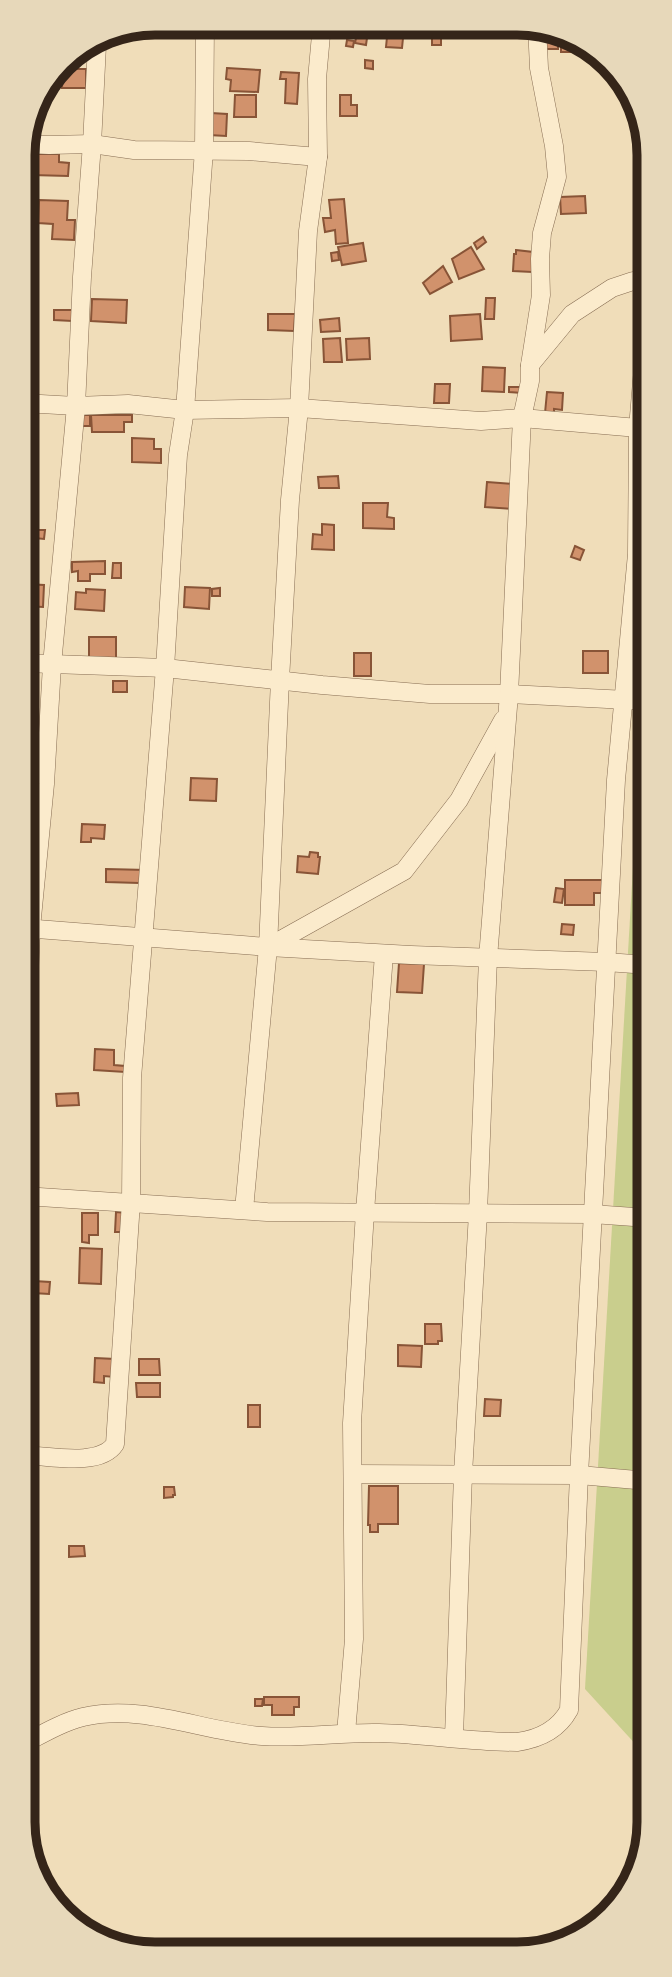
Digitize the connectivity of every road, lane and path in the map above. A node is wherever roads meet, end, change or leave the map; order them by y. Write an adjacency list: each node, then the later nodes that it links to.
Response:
1 (205, 35): 7 (street)
2 (321, 35): 8 (street)
3 (538, 37): 10 (street)
4 (97, 50): 6 (street)
5 (36, 144): 6 (street)
6 (92, 144): 7 (street); 12 (street)
7 (204, 150): 8 (street); 14 (street)
8 (318, 157): 13 (street)
9 (637, 282): 10 (street)
10 (530, 365): 15 (street)
11 (35, 404): 12 (street)
12 (76, 406): 14 (street); 19 (street)
13 (299, 408): 14 (street); 15 (street); 21 (street)
14 (185, 410): 20 (street)
15 (522, 418): 16 (street); 24 (street)
16 (637, 428)
17 (637, 554): 22 (street)
18 (35, 664): 19 (street)
19 (52, 665): 20 (street); 25 (street)
20 (165, 668): 21 (street); 27 (street)
21 (280, 680): 24 (street); 28 (street)
22 (624, 699): 23 (street); 24 (street); 31 (street)
23 (637, 700)
24 (508, 703): 28 (street); 30 (street)
25 (35, 869)
26 (35, 929): 27 (street)
27 (143, 937): 28 (street); 34 (street)
28 (268, 947): 29 (street); 35 (street)
29 (384, 954): 30 (street); 36 (street)
30 (488, 958): 31 (street); 37 (street)
31 (606, 962): 32 (street); 38 (street)
32 (637, 964)
33 (35, 1197): 34 (street)
34 (131, 1202): 35 (street); 40 (street)
35 (244, 1210): 36 (street)
36 (365, 1212): 37 (street); 41 (street)
37 (478, 1213): 38 (street); 42 (street)
38 (592, 1214): 39 (street); 43 (street)
39 (637, 1217)
40 (35, 1455)
41 (353, 1474): 42 (street); 45 (street)
42 (463, 1474): 43 (street); 46 (street)
43 (579, 1475): 44 (street); 46 (street)
44 (637, 1480)
45 (346, 1732): 46 (street); 47 (street)
46 (454, 1737)
47 (35, 1738)

